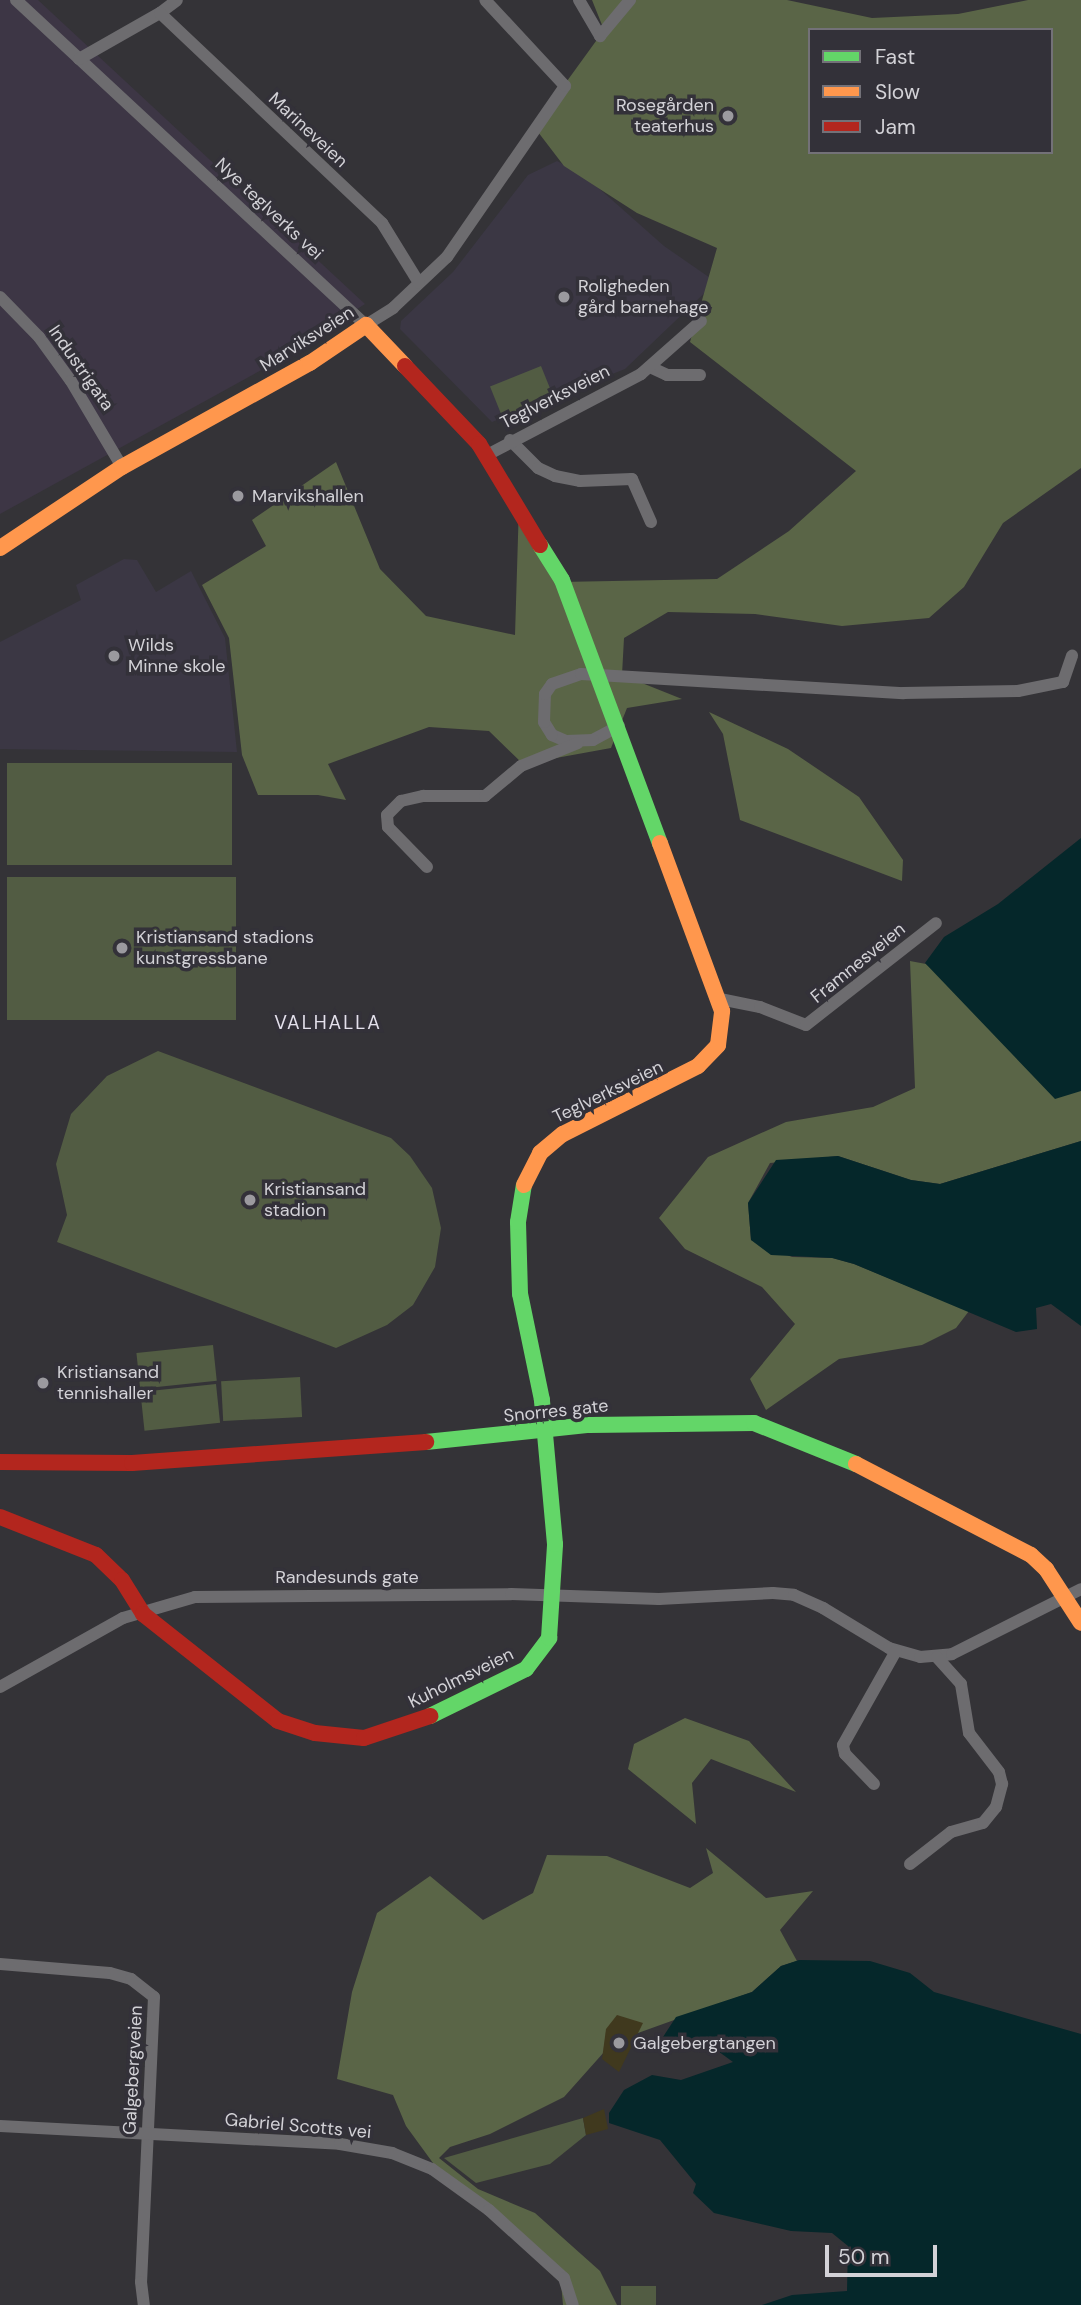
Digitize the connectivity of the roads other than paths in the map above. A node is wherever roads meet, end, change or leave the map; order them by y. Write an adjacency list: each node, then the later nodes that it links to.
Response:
1 (16, 0): 7 (street, Nye teglverks vei)
2 (177, 0): 6 (street)
3 (485, 0): 8 (street, Marviksveien)
4 (579, 0): 5 (street)
5 (630, 0)
6 (160, 13): 7 (street); 8 (street, Marineveien)
7 (79, 59): 11 (street, Nye teglverks vei)
8 (419, 283): 11 (street, Marviksveien)
9 (0, 297): 16 (street, Industrigata)
10 (701, 321): 12 (street, Teglverksveien)
11 (366, 325): 15 (street, Nye teglverks vei); 16 (street, Marviksveien)
12 (650, 367): 13 (street); 14 (street, Teglverksveien)
13 (700, 375)
14 (510, 440): 15 (street, Teglverksveien); 17 (street)
15 (487, 455): 20 (street, Teglverksveien)
16 (122, 467): 18 (street, Marviksveien)
17 (651, 522)
18 (0, 548)
19 (1072, 656): 21 (street)
20 (619, 726): 21 (street); 24 (street, Teglverksveien)
21 (578, 743): 22 (street)
22 (428, 867)
23 (936, 923): 24 (street, Framnesveien)
24 (720, 999): 25 (street, Teglverksveien)
25 (546, 1431): 26 (street, Snorres gate); 29 (street, Teglverksveien); 30 (street, Snorres gate)
26 (0, 1462)
27 (0, 1517): 31 (street, Kuholmsveien)
28 (1081, 1589): 30 (street)
29 (553, 1598): 31 (street, Randesunds gate); 31 (street, Kuholmsveien); 33 (street)
30 (1066, 1599): 32 (street); 34 (street)
31 (143, 1614): 35 (street)
32 (1081, 1623)
33 (896, 1651): 34 (street); 36 (street)
34 (937, 1657): 37 (street)
35 (0, 1687)
36 (874, 1784)
37 (910, 1864)
38 (0, 1964): 40 (street, Galgebergveien)
39 (0, 2126): 40 (street, Gabriel Scotts vei)
40 (147, 2136): 41 (street, Galgebergveien); 42 (street, Gabriel Scotts vei)
41 (144, 2305)
42 (573, 2305)

